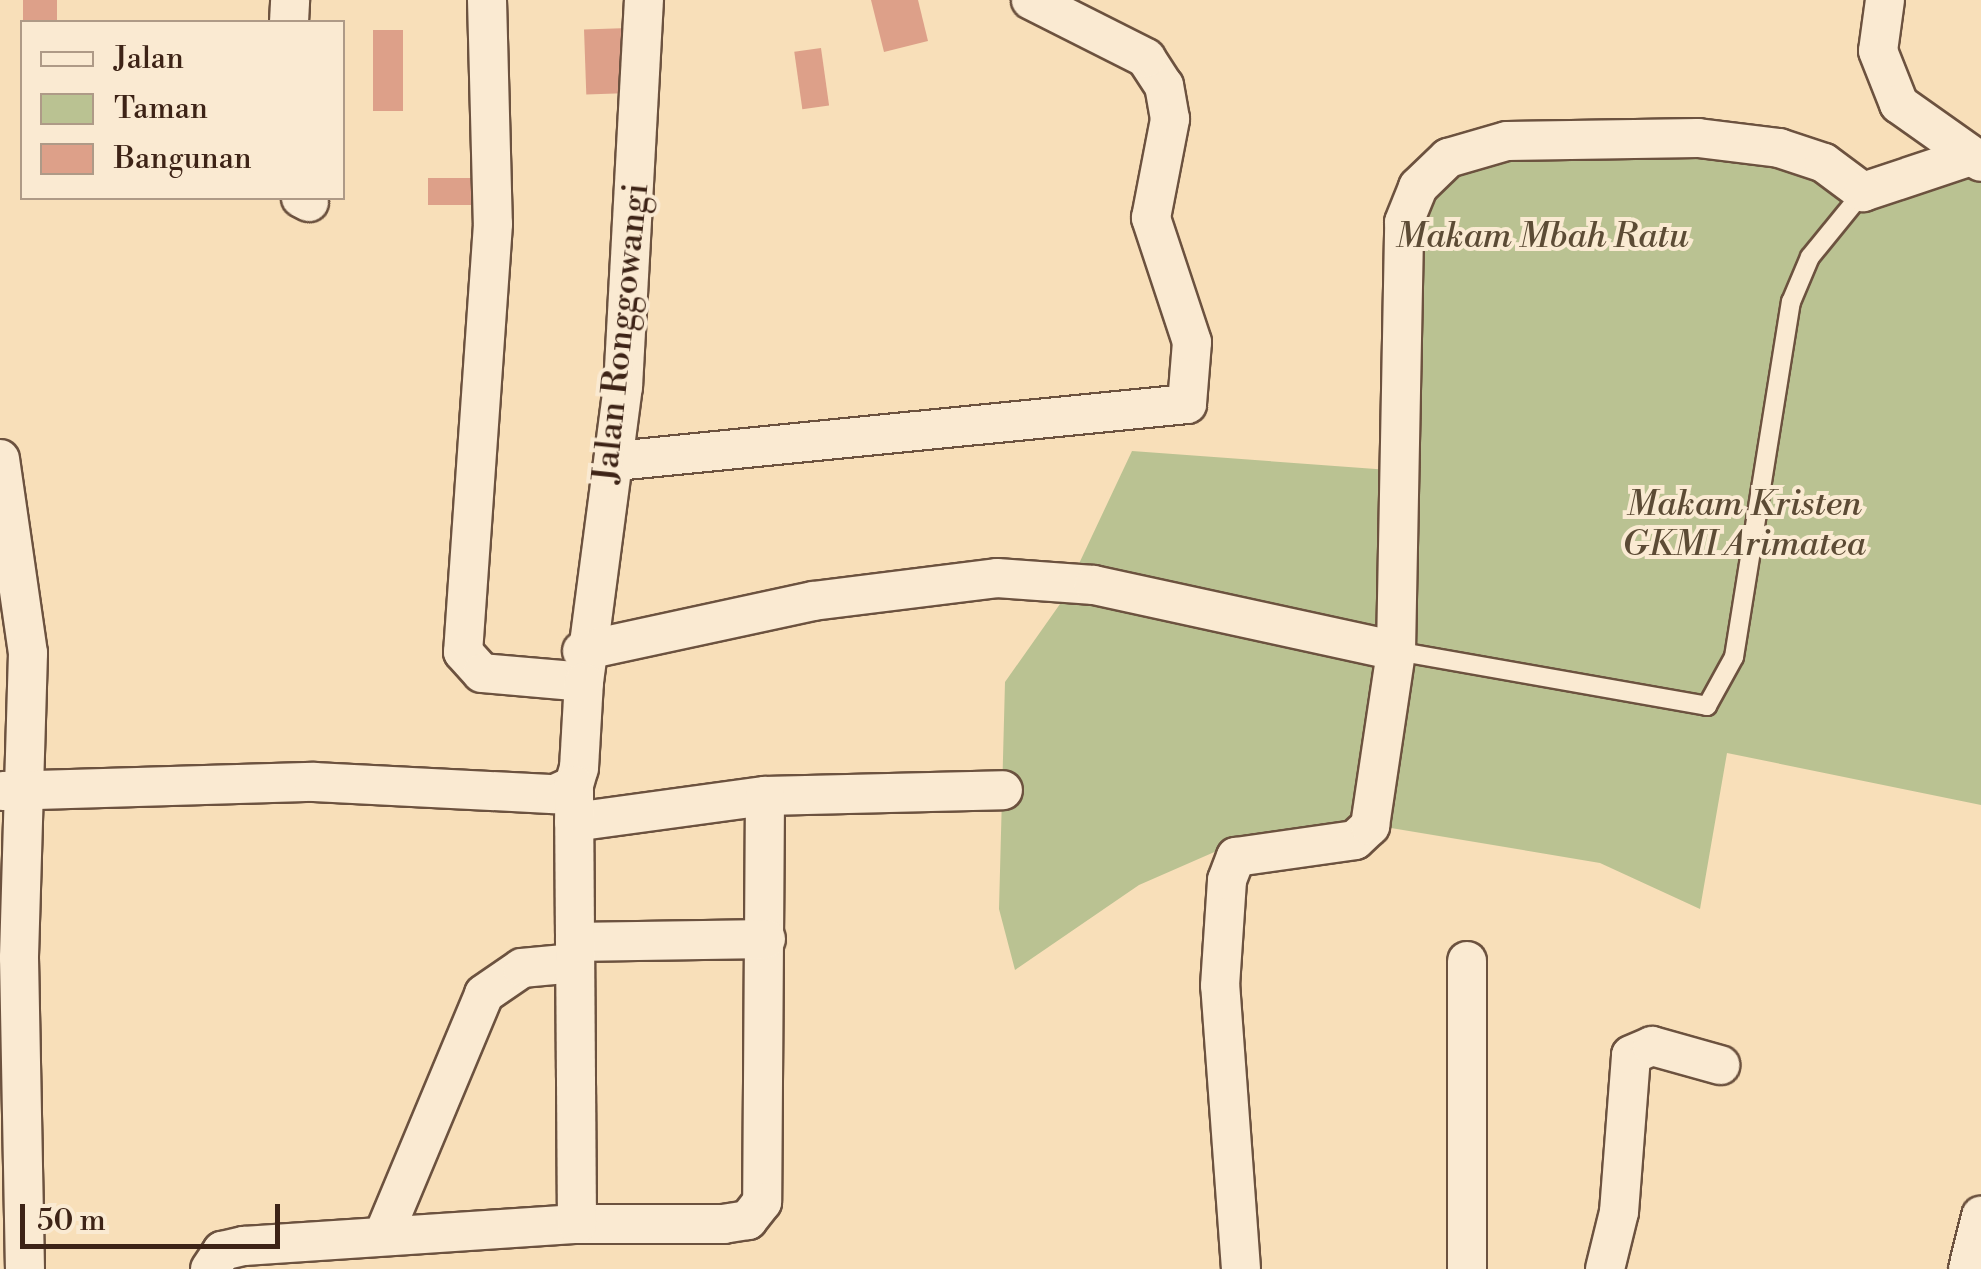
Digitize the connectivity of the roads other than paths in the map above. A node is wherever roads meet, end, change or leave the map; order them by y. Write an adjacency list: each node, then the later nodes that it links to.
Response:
1 (487, 0): 11 (street)
2 (644, 0): 8 (street, Jalan Ronggowangi)
3 (1031, 0): 8 (street)
4 (1885, 0): 5 (street)
5 (1976, 159): 6 (street)
6 (1864, 192): 9 (lane); 9 (street)
7 (0, 459): 10 (street)
8 (616, 461): 11 (street, Jalan Ronggowangi)
9 (1396, 651): 11 (street); 26 (street)
10 (14, 654): 13 (street)
11 (583, 666): 12 (street, Jalan Ronggowangi)
12 (574, 784): 13 (street); 16 (street, Jalan Ronggowangi)
13 (13, 790): 24 (street)
14 (1003, 790): 15 (street)
15 (765, 796): 16 (street); 17 (street)
16 (574, 822): 18 (street, Jalan Ronggowangi)
17 (766, 939): 18 (street); 22 (street)
18 (575, 952): 22 (street, Jalan Ronggowangi); 23 (street)
19 (1467, 961): 27 (street)
20 (1720, 1065): 28 (street)
21 (1981, 1216): 29 (street)
22 (577, 1224): 23 (street)
23 (383, 1236): 25 (street)
24 (24, 1269)
25 (210, 1269)
26 (1240, 1269)
27 (1467, 1269)
28 (1605, 1269)
29 (1968, 1269)

